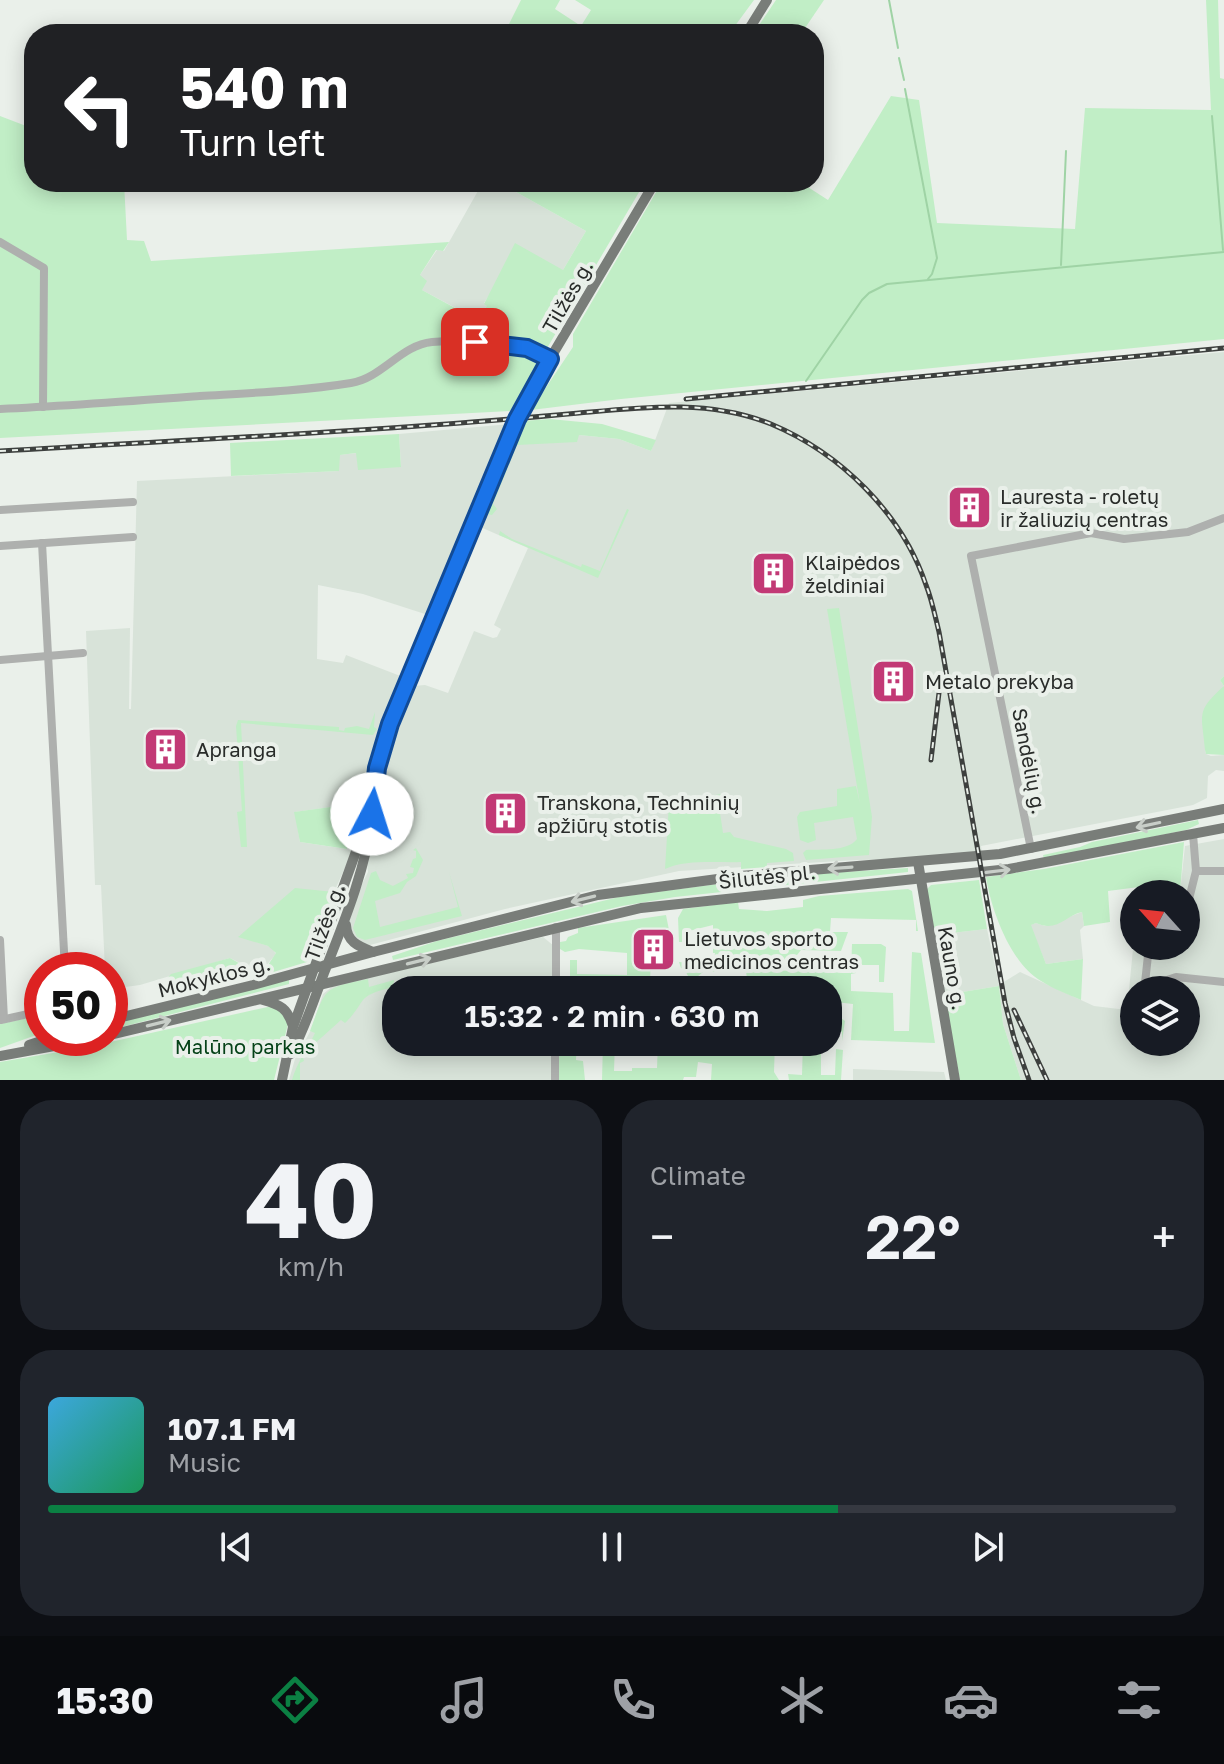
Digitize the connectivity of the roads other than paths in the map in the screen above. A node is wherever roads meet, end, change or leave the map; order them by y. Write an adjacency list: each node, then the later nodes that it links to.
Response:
1 (767, 0): 2 (main road)
2 (752, 24)
3 (649, 192): 5 (main road, Tilžės g.)
4 (0, 242): 6 (street)
5 (550, 359): 6 (street); 17 (main road, Tilžės g.)
6 (43, 407): 7 (street)
7 (0, 409)
8 (133, 502): 9 (street)
9 (0, 510)
10 (1224, 518): 21 (street, Sandėlių g.)
11 (133, 537): 12 (street)
12 (42, 543): 13 (street); 15 (street)
13 (0, 546)
14 (83, 653): 15 (street)
15 (48, 655): 16 (street); 31 (street)
16 (0, 660)
17 (373, 786): 28 (main road, Tilžės g.); 35 (main road, Tilžės g.)
18 (1224, 809): 21 (main road, Šilutės pl., one-way to 21)
19 (1224, 828): 20 (main road, Šilutės pl.)
20 (1193, 834): 23 (main road, Šilutės pl.); 24 (street)
21 (1031, 849): 22 (main road, Šilutės pl.); 23 (main road)
22 (918, 862): 26 (main road, Kauno g.); 32 (main road, Šilutės pl., one-way to 32)
23 (1034, 865): 26 (main road, Šilutės pl., one-way to 23)
24 (1196, 871): 25 (street); 27 (street)
25 (1224, 871)
26 (920, 879): 29 (main road, Šilutės pl.); 53 (main road, Kauno g.)
27 (1194, 880)
28 (346, 922): 32 (main road); 34 (main road, Tilžės g.)
29 (556, 927): 36 (street); 38 (main road, Šilutės pl., one-way to 29)
30 (0, 940): 43 (street)
31 (64, 952)
32 (373, 952): 34 (main road, Šilutės pl.)
33 (1147, 960): 37 (street)
34 (327, 966): 35 (main road, Mokyklos g.); 38 (main road, Tilžės g.)
35 (314, 969): 39 (main road, Tilžės g.); 42 (main road, Mokyklos g.)
36 (556, 976)
37 (1224, 982)
38 (319, 986): 39 (main road, Mokyklos g.); 50 (main road, Tilžės g.)
39 (306, 989): 40 (main road, Mokyklos g.); 44 (main road, Tilžės g.)
40 (261, 999): 44 (main road); 45 (main road, Mokyklos g., one-way to 40)
41 (24, 1015): 43 (street)
42 (128, 1016)
43 (2, 1020)
44 (293, 1027): 50 (main road, Tilžės g.)
45 (128, 1031)
46 (24, 1047): 48 (main road)
47 (24, 1051): 48 (main road)
48 (0, 1055)
49 (555, 1056): 52 (street)
50 (286, 1063): 51 (main road, Tilžės g.)
51 (282, 1080)
52 (555, 1080)
53 (955, 1080)

